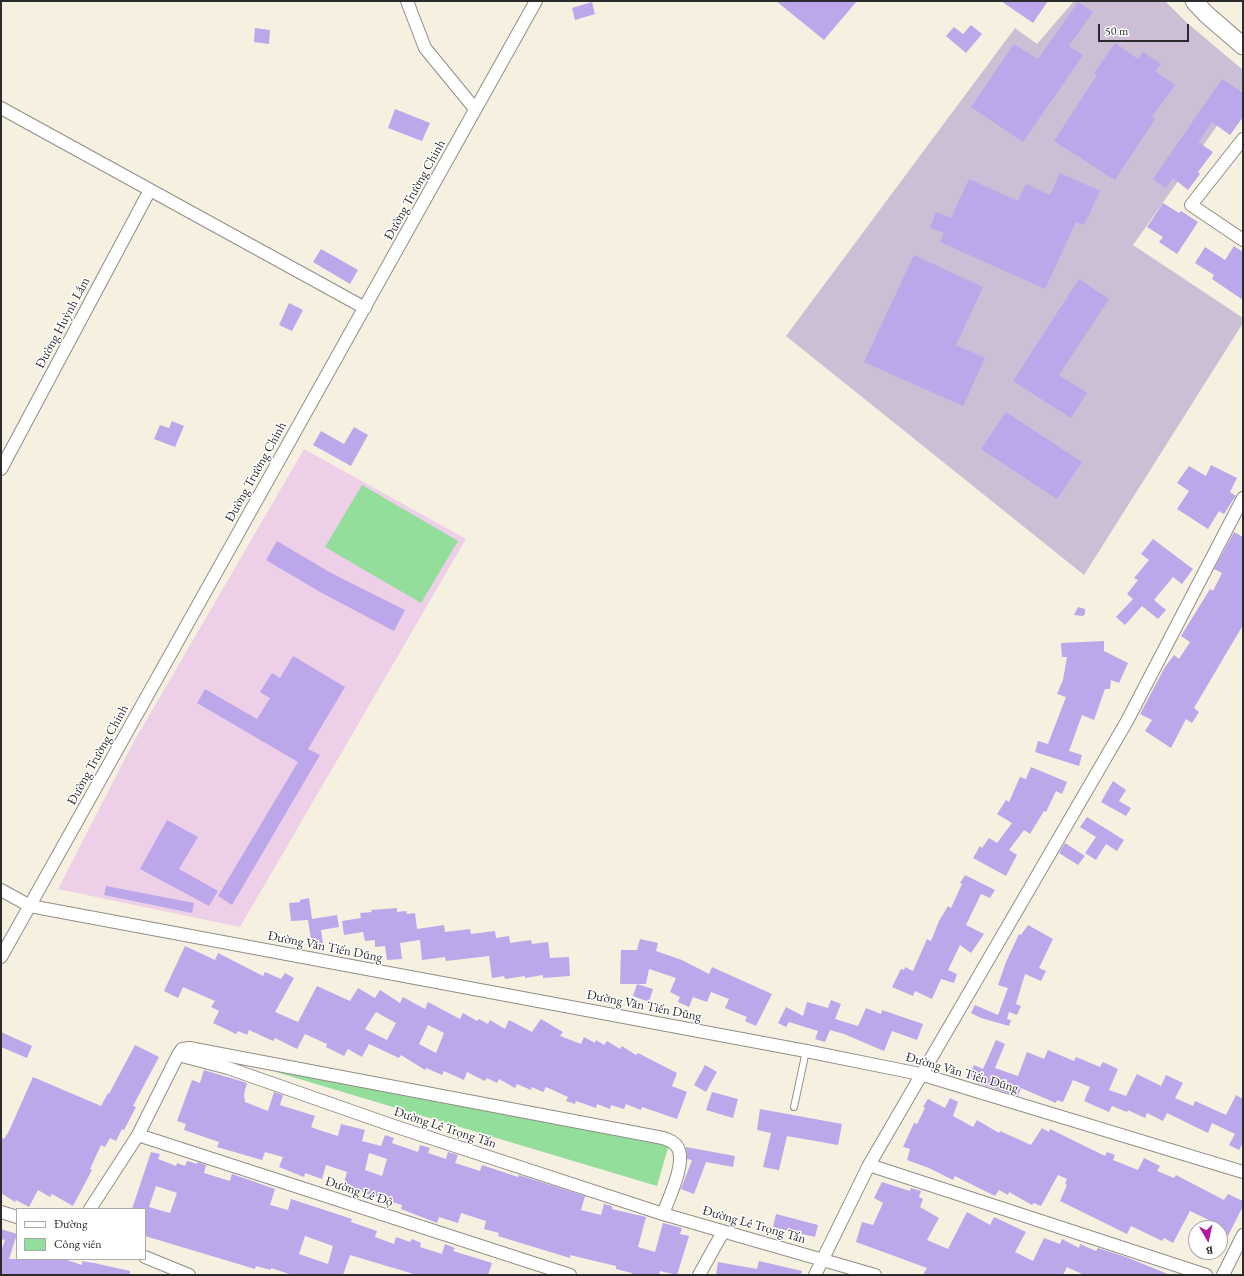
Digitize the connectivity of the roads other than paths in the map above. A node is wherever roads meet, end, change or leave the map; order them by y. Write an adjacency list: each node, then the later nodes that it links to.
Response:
1 (406, 1): 6 (street)
2 (536, 1): 6 (street, Đường Trường Chinh)
3 (1194, 1): 4 (main road)
4 (1243, 46)
5 (1, 108): 8 (street)
6 (476, 109): 10 (street, Đường Trường Chinh)
7 (1243, 139): 9 (street)
8 (150, 190): 10 (street); 11 (street, Đường Huỳnh Lắm)
9 (1243, 240)
10 (364, 308): 15 (street, Đường Trường Chinh)
11 (1, 468)
12 (1243, 498): 13 (street)
13 (1238, 520): 19 (street)
14 (1, 890): 15 (street, Đường Văn Tiến Dũng)
15 (30, 906): 16 (street, Đường Trường Chinh); 17 (street, Đường Văn Tiến Dũng)
16 (1, 958)
17 (806, 1051): 19 (street, Đường Văn Tiến Dũng); 20 (lane)
18 (178, 1055): 21 (street); 26 (street, Đường Lê Trọng Tấn); 26 (street)
19 (920, 1074): 22 (street); 23 (street, Đường Văn Tiến Dũng)
20 (794, 1107)
21 (138, 1135): 24 (street); 33 (street, Đường Lê Độ)
22 (869, 1165): 31 (street); 37 (street)
23 (1243, 1172)
24 (91, 1208)
25 (1, 1212): 27 (street)
26 (663, 1214): 28 (street, Đường Lê Trọng Tấn)
27 (16, 1217)
28 (723, 1232): 31 (street, Đường Lê Trọng Tấn); 34 (street)
29 (1243, 1235): 38 (street)
30 (146, 1257): 32 (street)
31 (823, 1260): 35 (street); 36 (street, Đường Lê Trọng Tấn)
32 (189, 1275)
33 (570, 1275)
34 (698, 1275)
35 (815, 1275)
36 (875, 1275)
37 (1206, 1275)
38 (1223, 1275)

